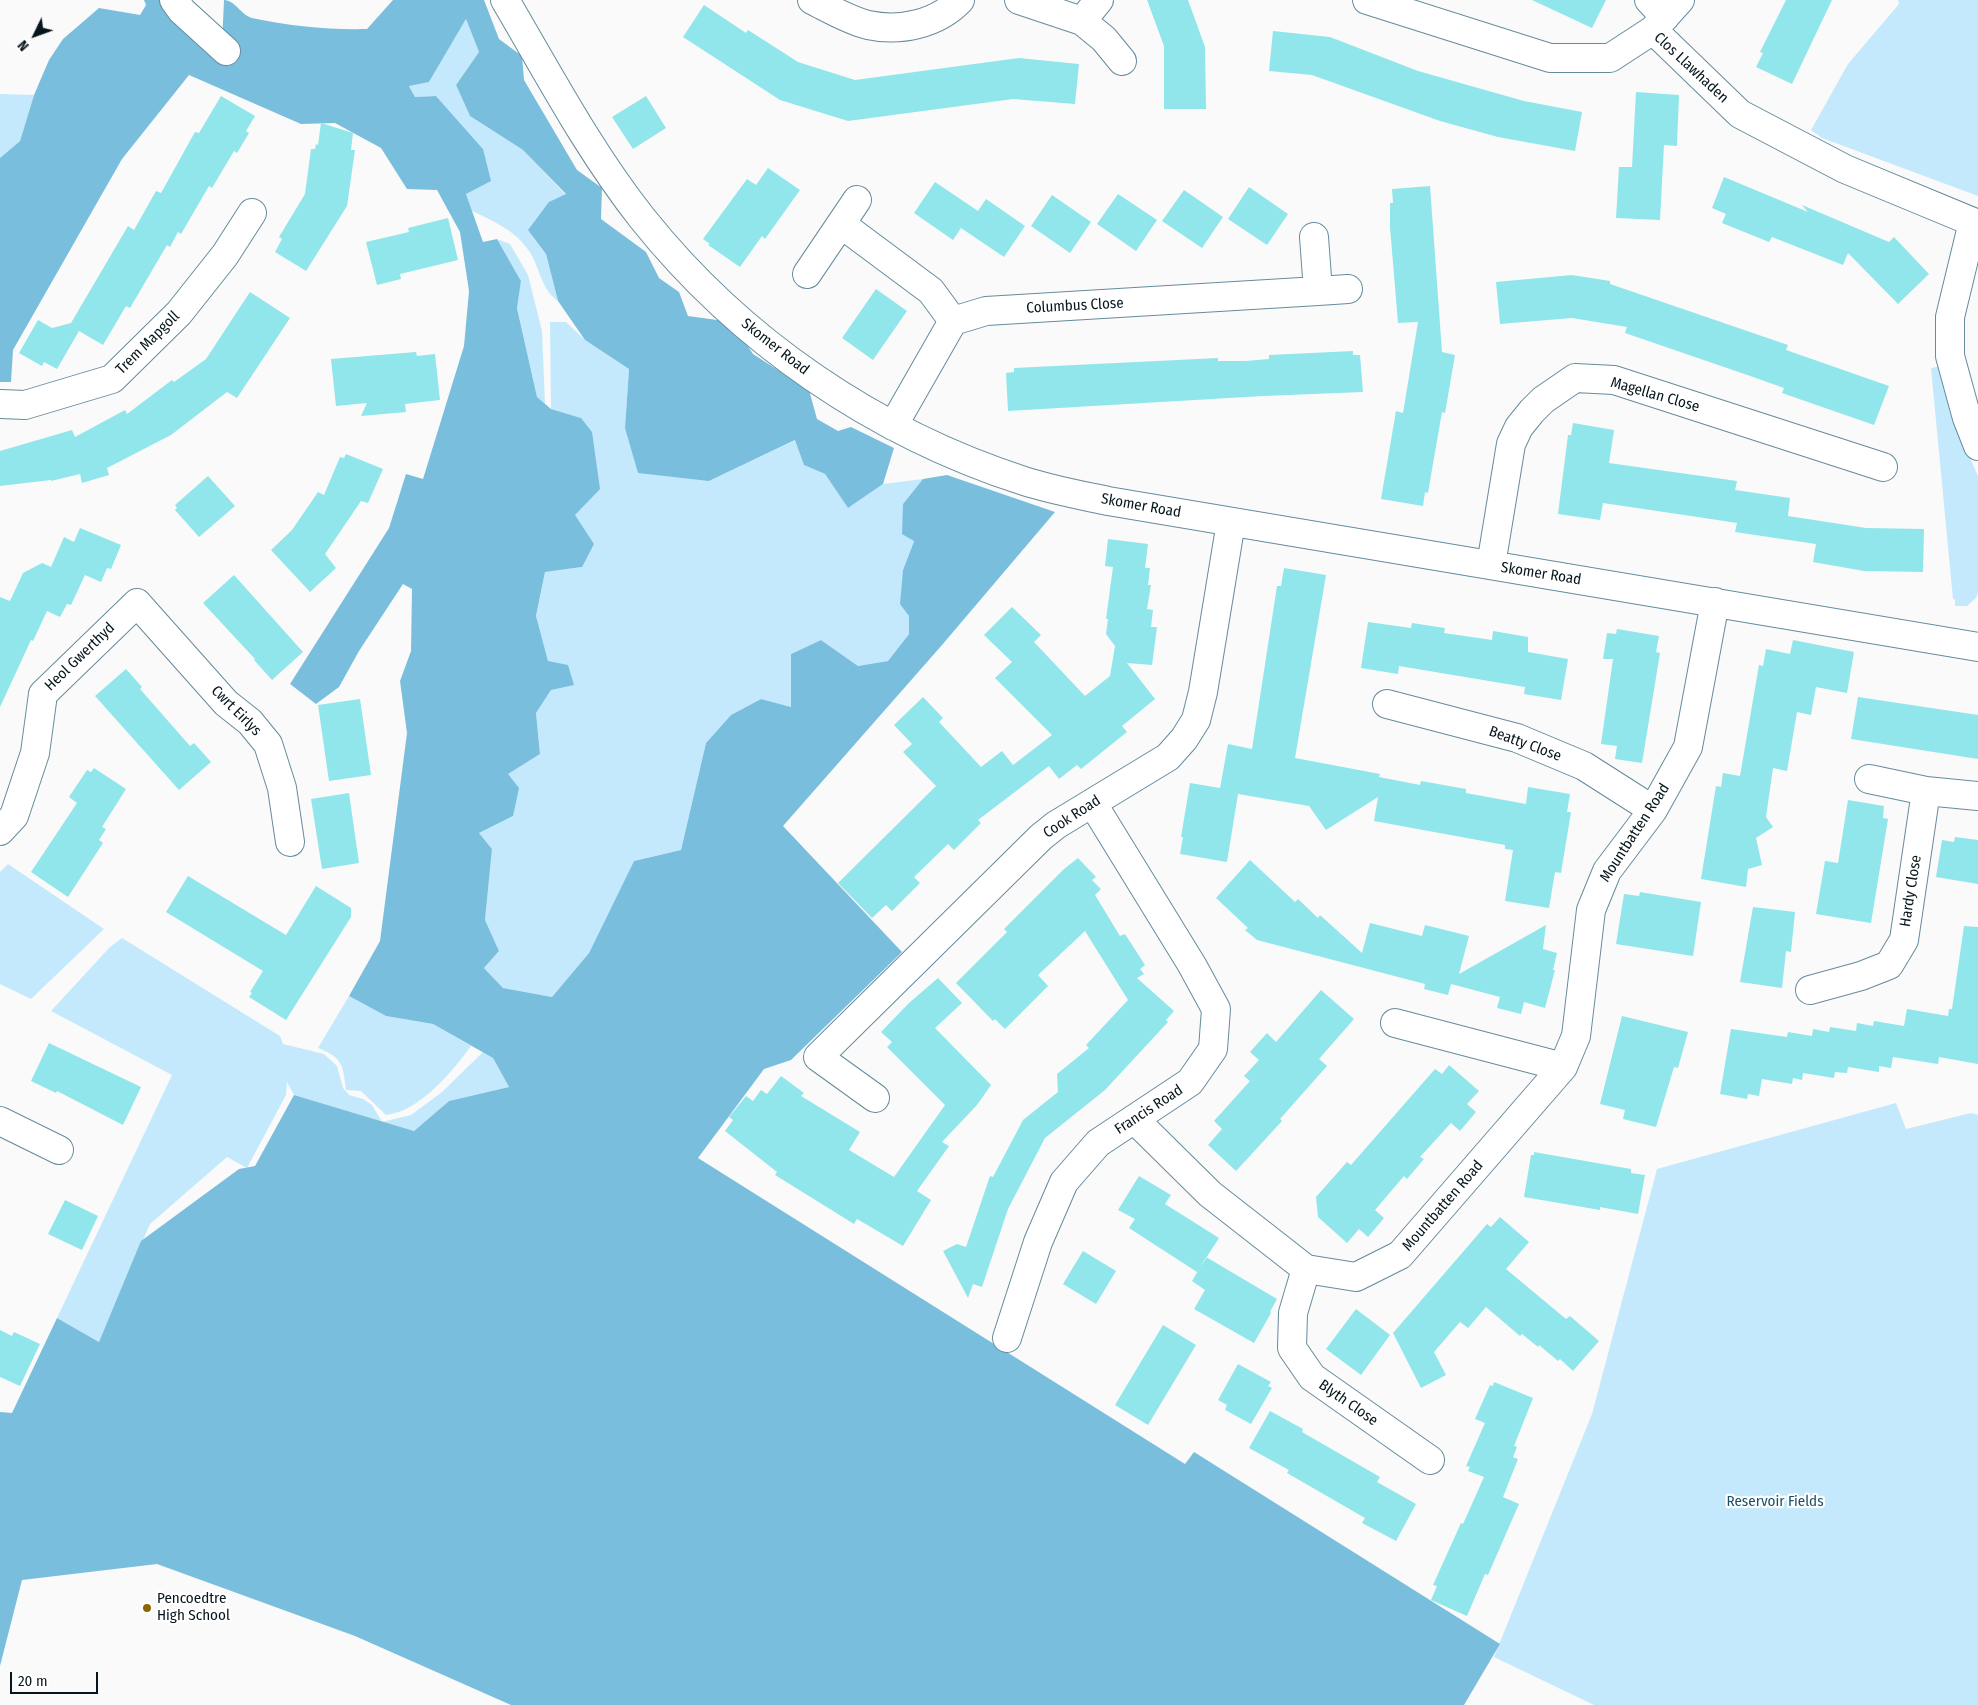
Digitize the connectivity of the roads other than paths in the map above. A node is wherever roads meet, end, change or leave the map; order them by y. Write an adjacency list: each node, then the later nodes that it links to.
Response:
1 (174, 0): 10 (street)
2 (504, 0): 21 (street, Skomer Road)
3 (812, 0): 4 (street)
4 (960, 0)
5 (1019, 0): 9 (street)
6 (1099, 0): 9 (street)
7 (1367, 0): 8 (street, Clos Llawhaden)
8 (1662, 12): 22 (street, Clos Llawhaden)
9 (1082, 21): 11 (street)
10 (226, 51)
11 (1122, 61)
12 (857, 200): 14 (street)
13 (252, 213): 20 (street, Trem Mapgoll)
14 (841, 224): 16 (street); 19 (street)
15 (1314, 237): 18 (street)
16 (807, 274)
17 (1348, 289): 18 (street, Columbus Close)
18 (1318, 291): 19 (street, Columbus Close)
19 (953, 321): 21 (street)
20 (0, 404)
21 (893, 426): 24 (street, Skomer Road)
22 (1978, 446)
23 (1884, 466): 25 (street, Magellan Close)
24 (1231, 522): 25 (street, Skomer Road); 33 (street, Cook Road)
25 (1491, 565): 26 (street, Skomer Road)
26 (1715, 602): 28 (street, Skomer Road); 34 (street, Mountbatten Road)
27 (137, 603): 35 (street, Heol Gwerthyd); 36 (street, Cwrt Eirlys)
28 (1978, 647)
29 (1388, 704): 34 (street, Beatty Close)
30 (1869, 779): 31 (street)
31 (1926, 791): 32 (street); 37 (street, Hardy Close)
32 (1978, 796)
33 (1093, 804): 40 (street, Cook Road); 41 (street, Francis Road)
34 (1653, 810): 39 (street, Mountbatten Road)
35 (0, 831)
36 (290, 842)
37 (1810, 990)
38 (1395, 1023): 39 (street)
39 (1563, 1067): 44 (street, Mountbatten Road)
40 (875, 1098)
41 (1134, 1119): 44 (street); 45 (street, Francis Road)
42 (0, 1122): 43 (street)
43 (58, 1150)
44 (1306, 1270): 46 (street, Blyth Close)
45 (1007, 1338)
46 (1430, 1460)

